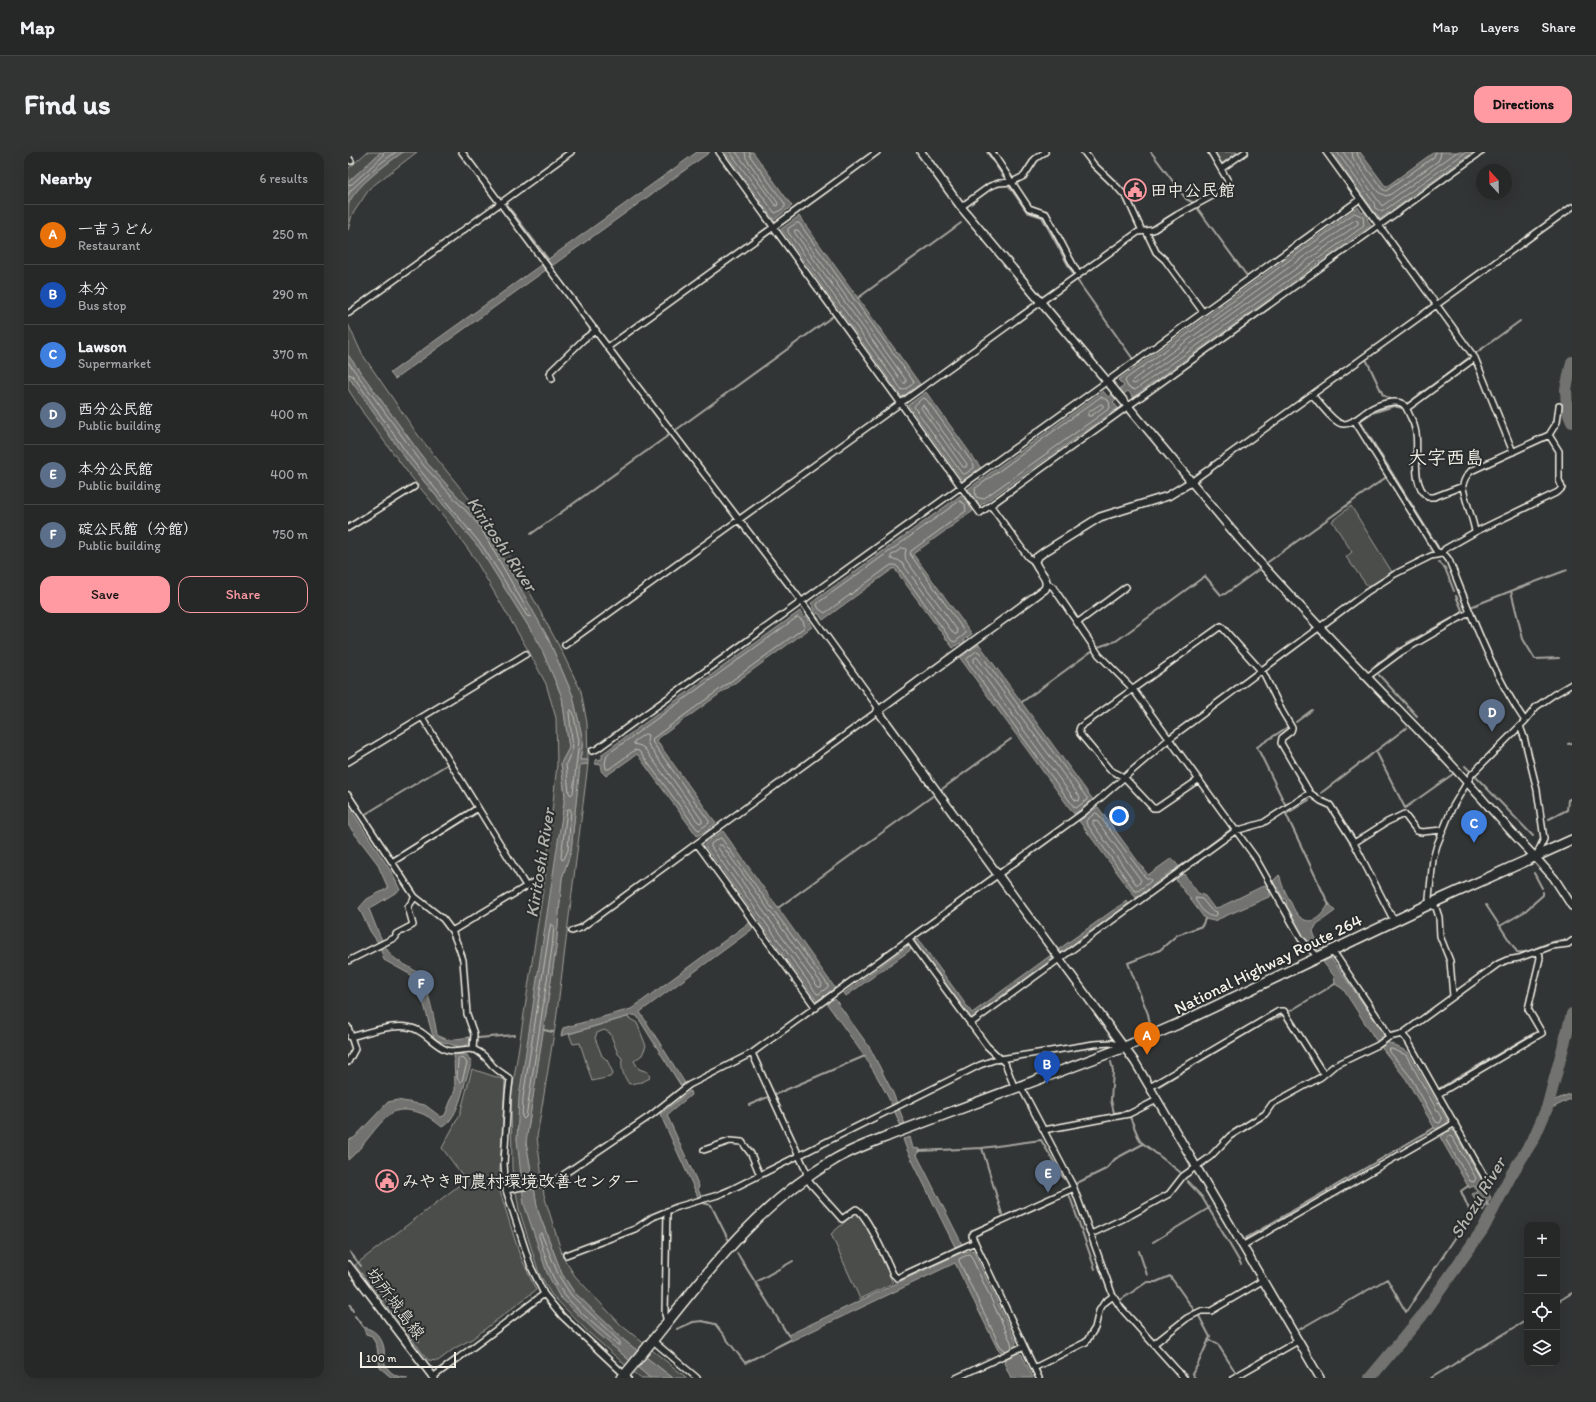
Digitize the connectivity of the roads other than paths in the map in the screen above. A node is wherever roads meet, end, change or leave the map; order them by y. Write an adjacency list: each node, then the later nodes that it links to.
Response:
1 (462, 152): 16 (street)
2 (571, 152): 16 (street)
3 (719, 152): 20 (street)
4 (877, 152): 20 (street)
5 (921, 152): 17 (street)
6 (992, 152): 14 (street)
7 (1045, 152): 14 (street)
8 (1084, 152): 21 (street)
9 (1211, 152): 13 (street)
10 (1245, 152): 13 (street)
11 (1326, 152): 15 (street)
12 (1481, 152): 19 (street)
13 (1221, 169): 21 (street)
14 (1012, 182): 17 (street); 22 (street)
15 (1360, 199): 19 (street); 25 (street)
16 (500, 204): 26 (street); 27 (street)
17 (961, 207): 23 (street)
18 (1572, 207): 24 (street)
19 (1380, 226): 24 (street); 35 (street)
20 (773, 228): 28 (street); 33 (street)
21 (1144, 231): 22 (street); 25 (street)
22 (1078, 274): 23 (street)
23 (1040, 302): 31 (street); 33 (street)
24 (1436, 305): 29 (street); 32 (street)
25 (1203, 312): 31 (street)
26 (349, 314)
27 (596, 330): 28 (street); 30 (street)
28 (608, 347): 45 (street)
29 (1475, 358): 36 (street); 39 (street)
30 (552, 379)
31 (1107, 382): 35 (street); 43 (street)
32 (1312, 395): 37 (street); 40 (street)
33 (900, 403): 43 (street); 45 (street)
34 (1559, 406): 38 (street)
35 (1128, 407): 40 (street); 44 (street)
36 (1407, 408): 37 (street); 41 (street)
37 (1354, 420): 48 (street)
38 (1549, 435): 39 (street); 47 (street)
39 (1513, 452): 41 (street)
40 (1191, 482): 49 (street); 55 (street)
41 (1463, 486): 47 (street)
42 (414, 487): 46 (street)
43 (961, 487): 44 (street); 52 (street)
44 (991, 506): 49 (street)
45 (739, 520): 52 (street); 56 (street)
46 (348, 528)
47 (1474, 532): 48 (street)
48 (1441, 554): 53 (street); 55 (street)
49 (1035, 562): 50 (street)
50 (1048, 584): 54 (street); 62 (street)
51 (1126, 587): 54 (street)
52 (802, 602): 62 (street); 67 (street)
53 (1470, 612): 59 (street); 64 (street)
54 (1077, 623): 61 (street)
55 (1319, 627): 58 (street); 59 (street)
56 (565, 645)
57 (526, 654): 63 (street)
58 (1261, 670): 61 (street); 66 (street); 72 (street)
59 (1367, 677): 71 (street)
60 (1572, 684): 64 (street)
61 (1132, 688): 66 (street); 69 (street)
62 (878, 711): 79 (street); 82 (street)
63 (422, 717): 68 (street); 74 (street)
64 (1525, 721): 65 (street)
65 (1520, 726): 71 (street); 80 (street)
66 (1169, 740): 69 (street); 70 (street)
67 (592, 750)
68 (348, 762)
69 (1124, 777): 70 (street); 82 (street)
70 (1198, 780): 76 (street)
71 (1468, 782): 75 (street); 80 (street)
72 (1310, 793): 76 (street); 78 (street)
73 (348, 795): 81 (street)
74 (478, 808): 81 (street); 84 (street)
75 (1442, 830): 78 (street); 86 (street)
76 (1235, 831): 95 (street); 96 (street)
77 (1572, 840): 80 (highway, National Highway Route 264)
78 (1354, 843): 88 (street)
79 (698, 844): 90 (street); 99 (street)
80 (1535, 857): 86 (highway, National Highway Route 264); 87 (street)
81 (392, 862): 85 (street)
82 (998, 875): 91 (street); 96 (street)
83 (540, 879): 84 (street)
84 (526, 886): 89 (street)
85 (415, 898): 89 (street); 97 (street)
86 (1430, 904): 88 (highway, National Highway Route 264); 98 (street)
87 (1572, 906)
88 (1394, 921): 94 (highway, National Highway Route 264)
89 (452, 931): 106 (street)
90 (572, 931)
91 (910, 940): 99 (street); 100 (street)
92 (1572, 941): 93 (street)
93 (1539, 951): 98 (street); 113 (street)
94 (1330, 952): 95 (highway, National Highway Route 264); 104 (street)
95 (1318, 957): 105 (highway, National Highway Route 264)
96 (1060, 959): 100 (street); 105 (street)
97 (348, 961)
98 (1452, 996): 102 (street)
99 (816, 1008): 107 (street)
100 (970, 1024): 108 (street)
101 (348, 1027): 103 (street)
102 (1402, 1034): 104 (street); 113 (street)
103 (350, 1037): 106 (street); 109 (street)
104 (1388, 1038): 110 (street)
105 (1125, 1047): 108 (street); 111 (street); 112 (highway, National Highway Route 264)
106 (474, 1050): 124 (street)
107 (752, 1053): 118 (street); 124 (street)
108 (1000, 1059): 112 (street); 118 (street)
109 (348, 1062)
110 (1324, 1073): 111 (street); 119 (street)
111 (1150, 1087): 114 (street)
112 (1018, 1088): 116 (street); 121 (highway, National Highway Route 264)
113 (1438, 1094): 115 (street)
114 (1157, 1100): 116 (street); 119 (street)
115 (1455, 1124): 122 (street); 128 (street)
116 (1044, 1130): 123 (street)
117 (704, 1150): 120 (street)
118 (799, 1156): 120 (street); 121 (street)
119 (1195, 1167): 126 (street); 128 (street)
120 (760, 1175): 125 (street)
121 (807, 1177): 127 (street); 134 (highway, National Highway Route 264)
122 (1487, 1181)
123 (1074, 1188): 126 (street); 127 (street)
124 (508, 1190): 132 (street)
125 (667, 1211): 129 (street); 134 (street)
126 (1091, 1234): 133 (street)
127 (975, 1242): 138 (street)
128 (1242, 1246): 131 (street)
129 (566, 1255)
130 (348, 1265): 141 (street, 坊所城島線)
131 (1262, 1281): 136 (street); 137 (street)
132 (544, 1294): 140 (street); 141 (street)
133 (1113, 1296): 137 (street); 139 (street)
134 (667, 1322): 135 (highway, National Highway Route 264)
135 (652, 1340): 140 (highway, National Highway Route 264); 142 (street)
136 (1298, 1341): 146 (street); 147 (street)
137 (1154, 1344): 145 (street)
138 (1021, 1347): 139 (street); 143 (street)
139 (1034, 1368): 144 (street)
140 (625, 1376)
141 (433, 1378)
142 (697, 1378)
143 (956, 1378)
144 (1039, 1378)
145 (1184, 1378)
146 (1233, 1378)
147 (1320, 1378)

